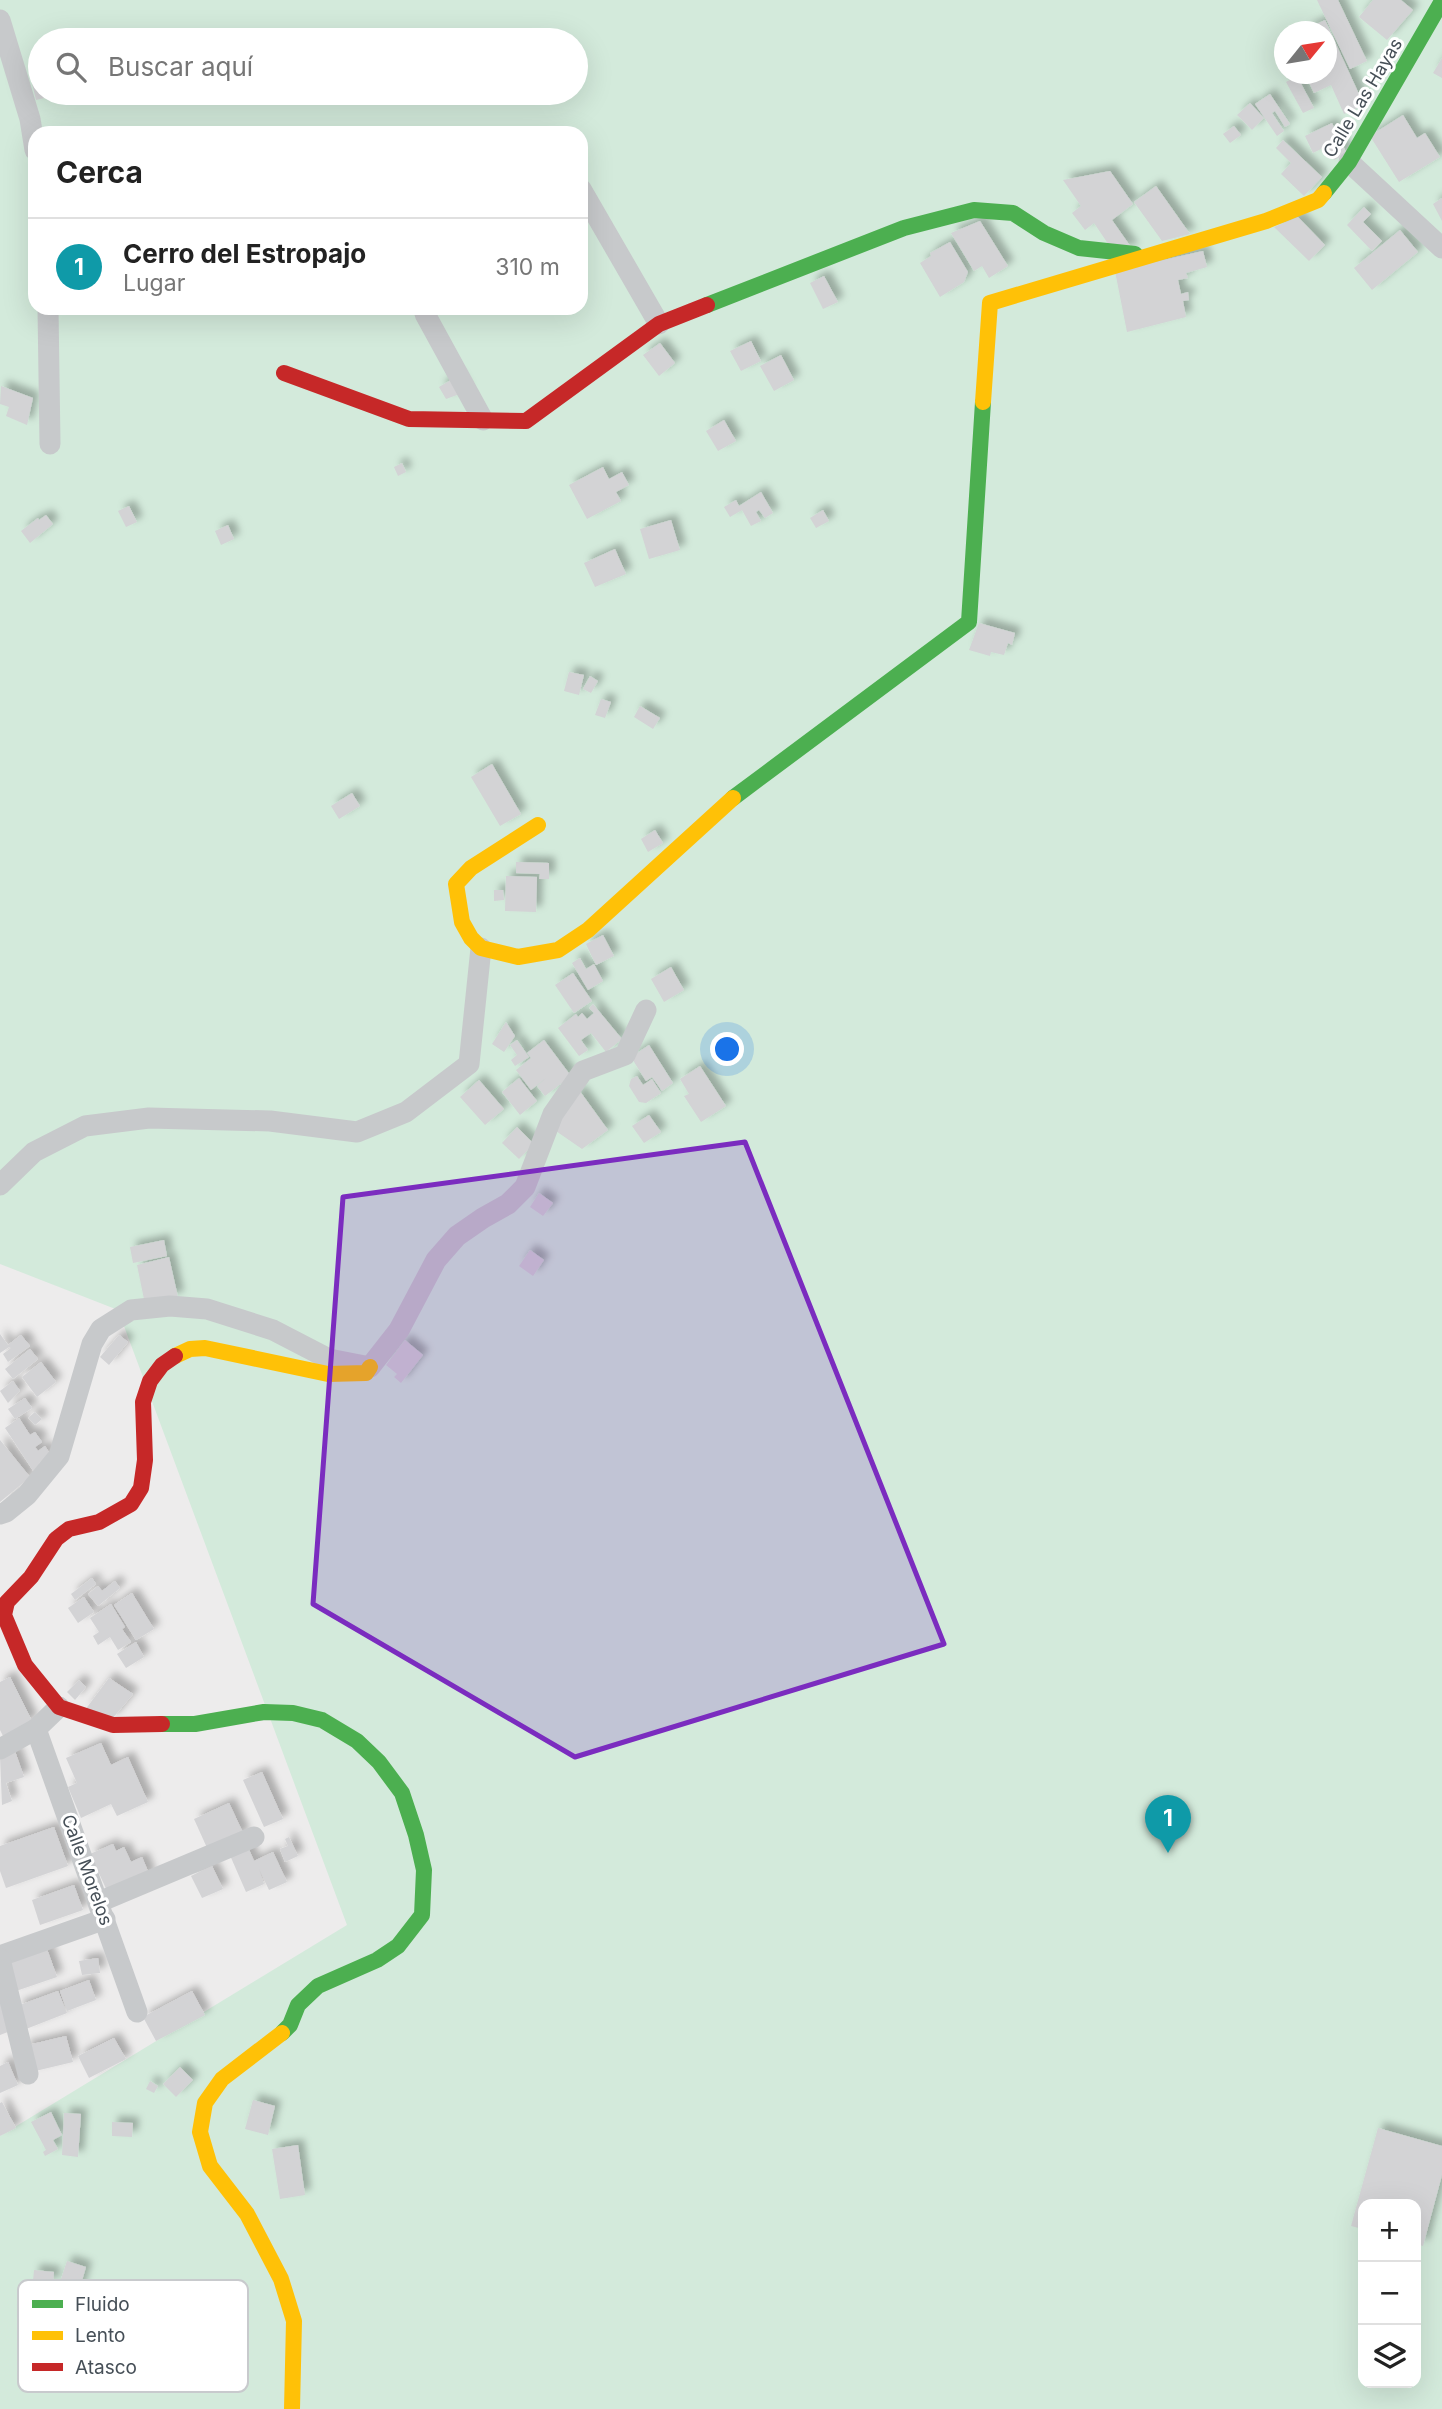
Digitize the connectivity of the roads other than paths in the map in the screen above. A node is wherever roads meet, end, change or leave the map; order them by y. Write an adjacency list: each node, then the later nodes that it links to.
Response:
1 (1442, 1): 4 (street, Calle Las Hayas)
2 (0, 20): 3 (street)
3 (31, 126)
4 (1349, 162): 6 (street); 7 (street, Calle Las Hayas)
5 (588, 201): 10 (street)
6 (1442, 247)
7 (1149, 256): 10 (street); 15 (street, Calle Las Hayas)
8 (48, 315): 13 (street)
9 (426, 315): 12 (street)
10 (659, 324): 12 (street)
11 (284, 373): 12 (street)
12 (483, 421)
13 (50, 444)
14 (538, 825): 15 (street)
15 (481, 948): 17 (street)
16 (646, 1010): 18 (street)
17 (0, 1185)
18 (370, 1367): 19 (street); 20 (street)
19 (0, 1514)
20 (59, 1707): 21 (street); 28 (street)
21 (36, 1729): 22 (street); 24 (street, Calle Morelos)
22 (0, 1749)
23 (254, 1837): 24 (street)
24 (102, 1910): 25 (street); 26 (street, Calle Morelos)
25 (0, 1957): 27 (street)
26 (137, 2012)
27 (28, 2074)
28 (292, 2409)

